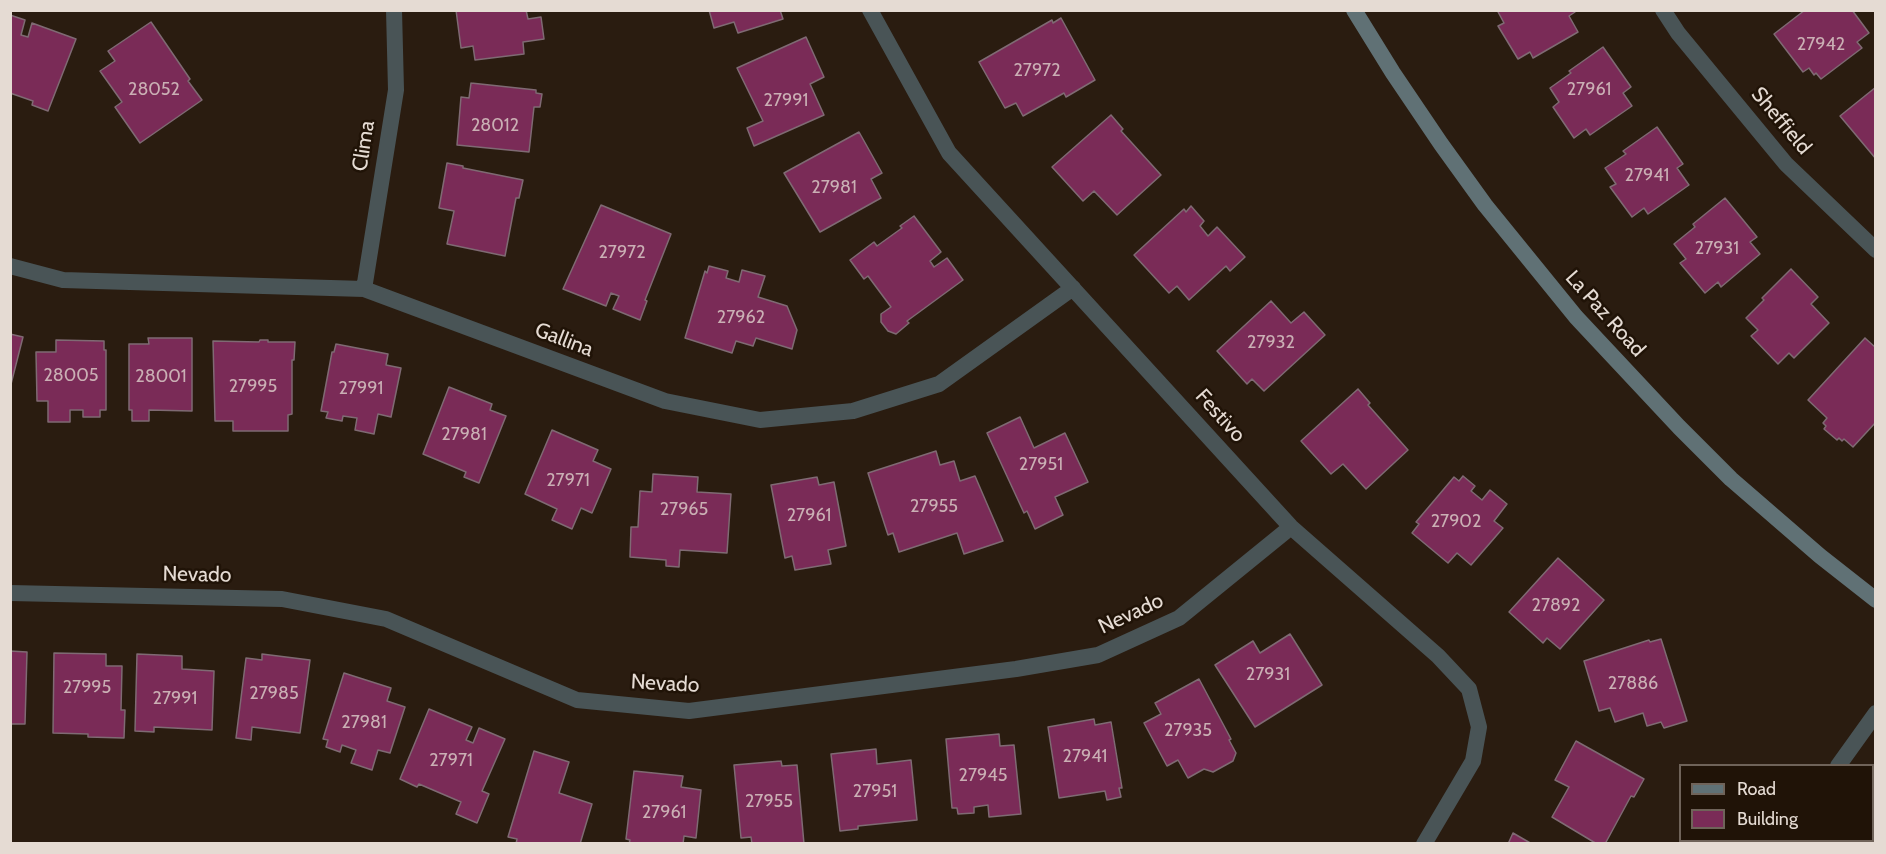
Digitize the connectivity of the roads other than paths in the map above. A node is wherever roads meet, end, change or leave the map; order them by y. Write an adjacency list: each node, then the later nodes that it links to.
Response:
1 (394, 10): 8 (street, Clima)
2 (870, 10): 7 (street, Festivo)
3 (1354, 10): 11 (main road, La Paz Road)
4 (1663, 10): 5 (street, Sheffield)
5 (1875, 250)
6 (10, 266): 8 (street, Gallina)
7 (1073, 288): 8 (street, Gallina); 9 (street, Festivo)
8 (364, 289)
9 (1291, 527): 10 (street, Nevado); 14 (street, Festivo)
10 (10, 593)
11 (1875, 600)
12 (1875, 713): 13 (street)
13 (1839, 764)
14 (1424, 843)

